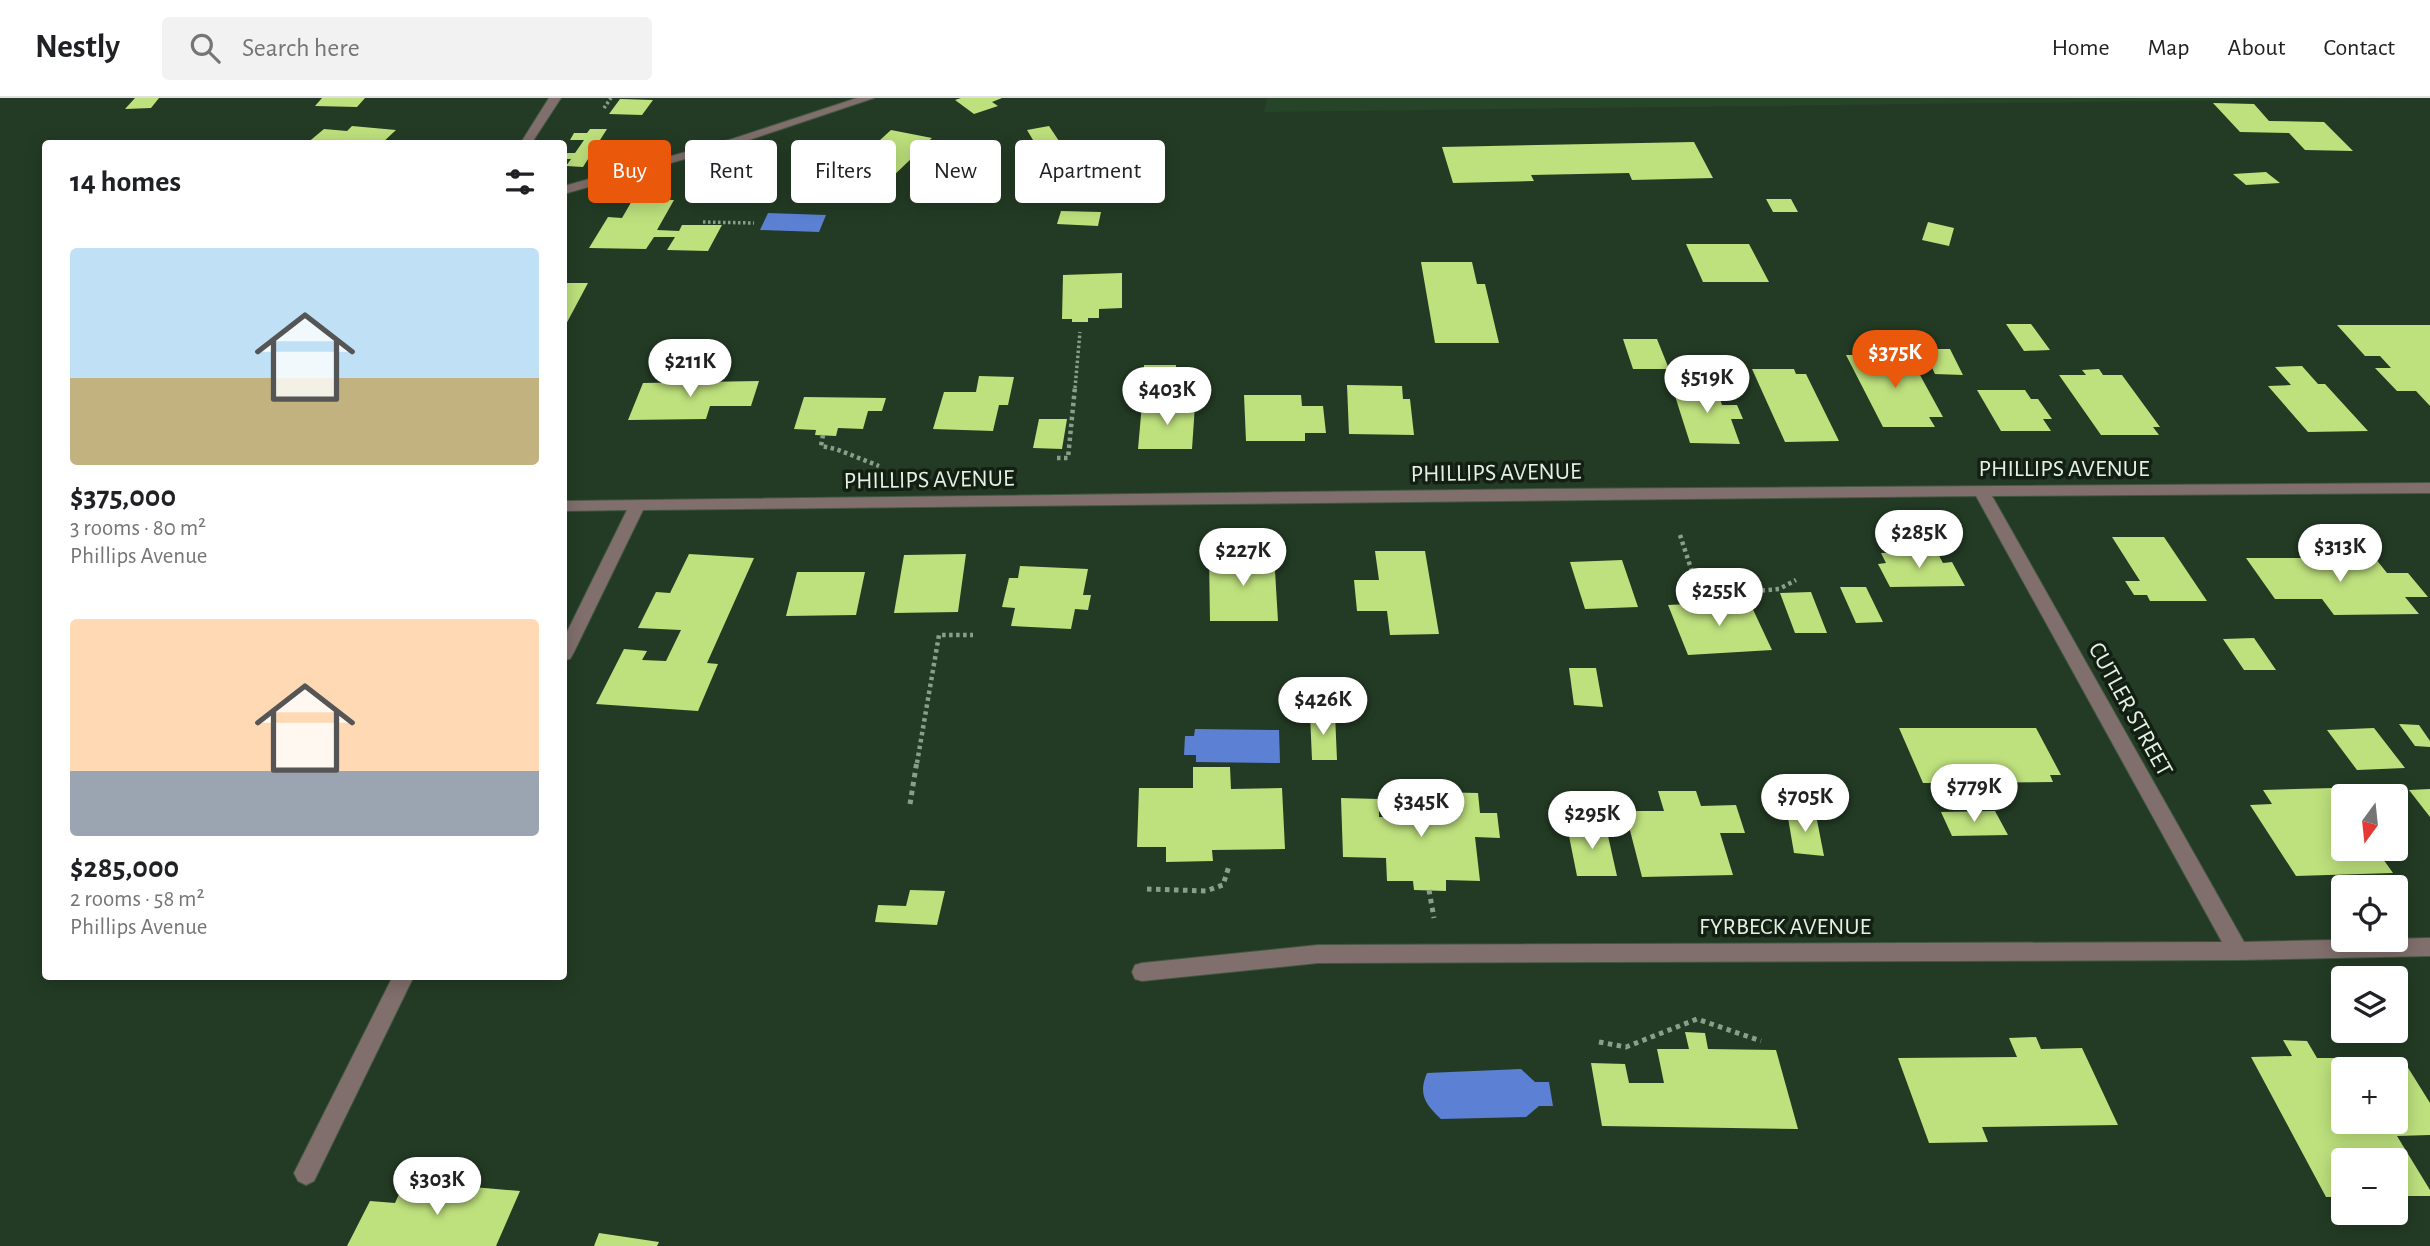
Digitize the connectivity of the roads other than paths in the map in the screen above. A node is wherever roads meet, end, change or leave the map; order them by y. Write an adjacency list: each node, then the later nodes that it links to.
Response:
1 (555, 98): 3 (street)
2 (868, 98): 4 (street)
3 (528, 140)
4 (567, 189)
5 (2430, 488): 6 (street, PHILLIPS AVENUE)
6 (1981, 491): 8 (street, PHILLIPS AVENUE); 11 (street, CUTLER STREET)
7 (567, 506): 8 (street, PHILLIPS AVENUE)
8 (637, 506): 9 (street)
9 (567, 648)
10 (2430, 947): 11 (street, FYRBECK AVENUE)
11 (2238, 951): 12 (street, FYRBECK AVENUE)
12 (1142, 972)
13 (402, 980): 14 (street)
14 (306, 1173)

